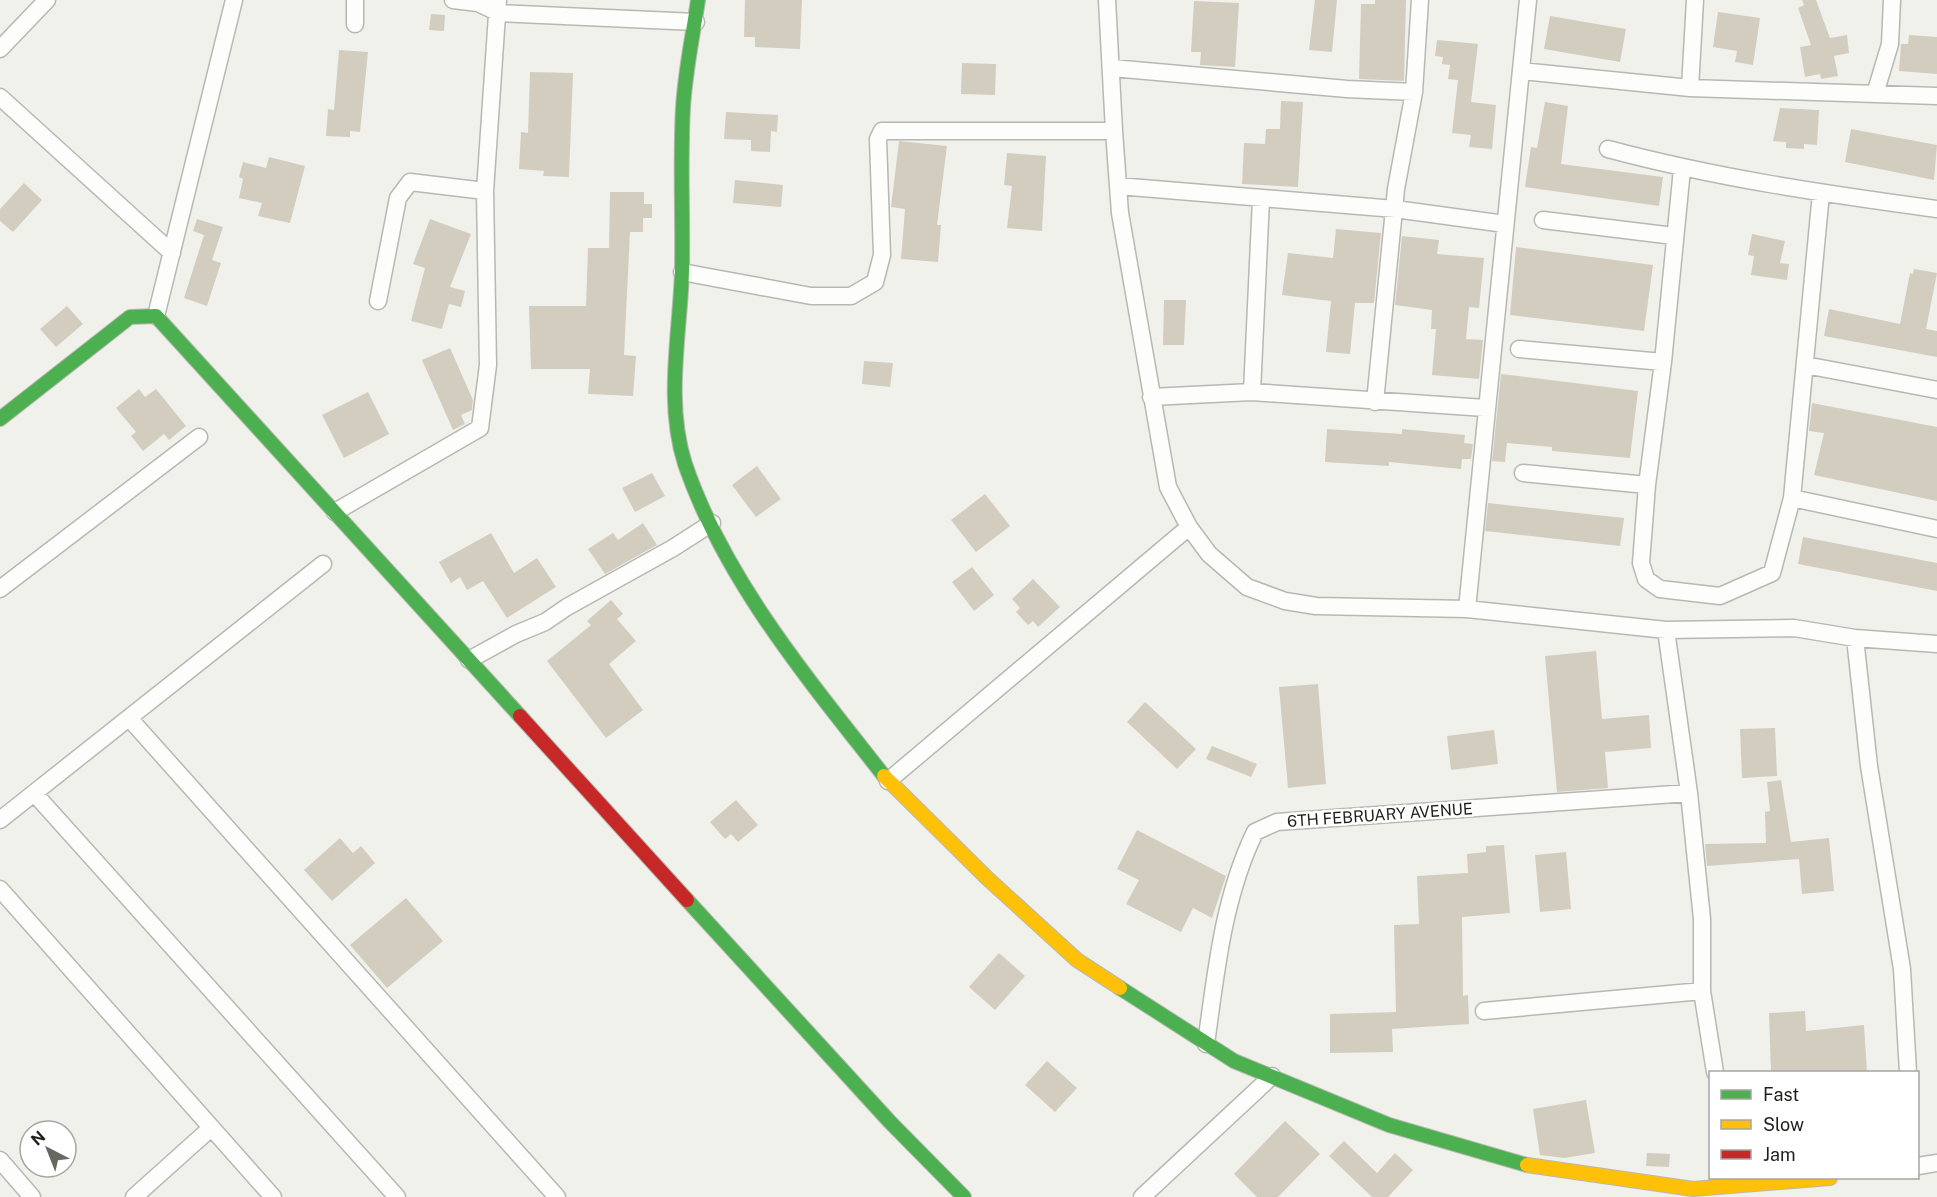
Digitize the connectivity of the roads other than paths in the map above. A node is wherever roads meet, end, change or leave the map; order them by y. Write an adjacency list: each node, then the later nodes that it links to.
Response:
1 (47, 0): 14 (street)
2 (234, 0): 34 (street)
3 (355, 0): 13 (street)
4 (453, 0): 11 (street)
5 (698, 0): 12 (street)
6 (1107, 0): 15 (street)
7 (1420, 0): 18 (street)
8 (1528, 0): 16 (street)
9 (1695, 0): 17 (street)
10 (1892, 0): 19 (street)
11 (499, 7): 12 (street); 26 (street)
12 (696, 22): 35 (street)
13 (355, 24)
14 (0, 49)
15 (1112, 68): 18 (street); 22 (street)
16 (1522, 71): 17 (street); 32 (street)
17 (1690, 88): 19 (street)
18 (1414, 92): 29 (street)
19 (1875, 94): 20 (street)
20 (1937, 96)
21 (0, 97): 34 (street)
22 (1114, 131): 25 (street); 35 (street)
23 (1608, 149): 24 (street)
24 (1682, 168): 27 (street); 33 (street)
25 (1118, 186): 28 (street); 43 (street)
26 (485, 191): 36 (street); 51 (street)
27 (1821, 194): 30 (street); 40 (street)
28 (1261, 199): 29 (street); 42 (street)
29 (1395, 209): 32 (street); 44 (street)
30 (1937, 209)
31 (1543, 220): 33 (street)
32 (1505, 224): 45 (street)
33 (1674, 236): 39 (street)
34 (172, 253): 37 (street)
35 (682, 272): 52 (street)
36 (378, 301)
37 (156, 316): 46 (street); 51 (street)
38 (1519, 349): 39 (street)
39 (1663, 362): 49 (street)
40 (1805, 365): 41 (street); 50 (street)
41 (1937, 390)
42 (1252, 392): 43 (street); 44 (street)
43 (1151, 397): 53 (street)
44 (1374, 402): 45 (street)
45 (1485, 408): 57 (street)
46 (0, 419)
47 (199, 437): 56 (street)
48 (1523, 473): 49 (street)
49 (1647, 485): 50 (street)
50 (1792, 498): 54 (street)
51 (335, 512): 61 (street)
52 (712, 523): 61 (street); 63 (street)
53 (1189, 527): 57 (street); 63 (street)
54 (1937, 529)
55 (323, 564): 62 (street)
56 (0, 589)
57 (1467, 609): 58 (street)
58 (1666, 630): 59 (street); 64 (street)
59 (1855, 638): 60 (street); 72 (street)
60 (1937, 644)
61 (469, 660): 86 (street)
62 (129, 718): 65 (street); 85 (street)
63 (888, 781): 70 (street)
64 (1689, 793): 68 (street); 70 (street, 6TH FEBRUARY AVENUE)
65 (34, 794): 66 (street); 84 (street)
66 (0, 820)
67 (0, 889): 74 (street)
68 (1702, 991): 69 (street); 71 (street)
69 (1484, 1011)
70 (1206, 1044): 73 (street)
71 (1714, 1071)
72 (1908, 1071)
73 (1272, 1076): 80 (street); 87 (street)
74 (211, 1128): 82 (street); 83 (street)
75 (0, 1160): 81 (street)
76 (1937, 1163): 77 (street)
77 (1919, 1166)
78 (1805, 1179): 79 (street)
79 (1731, 1182): 80 (street)
80 (1625, 1189)
81 (32, 1197)
82 (134, 1197)
83 (273, 1197)
84 (397, 1197)
85 (557, 1197)
86 (964, 1197)
87 (1142, 1197)

